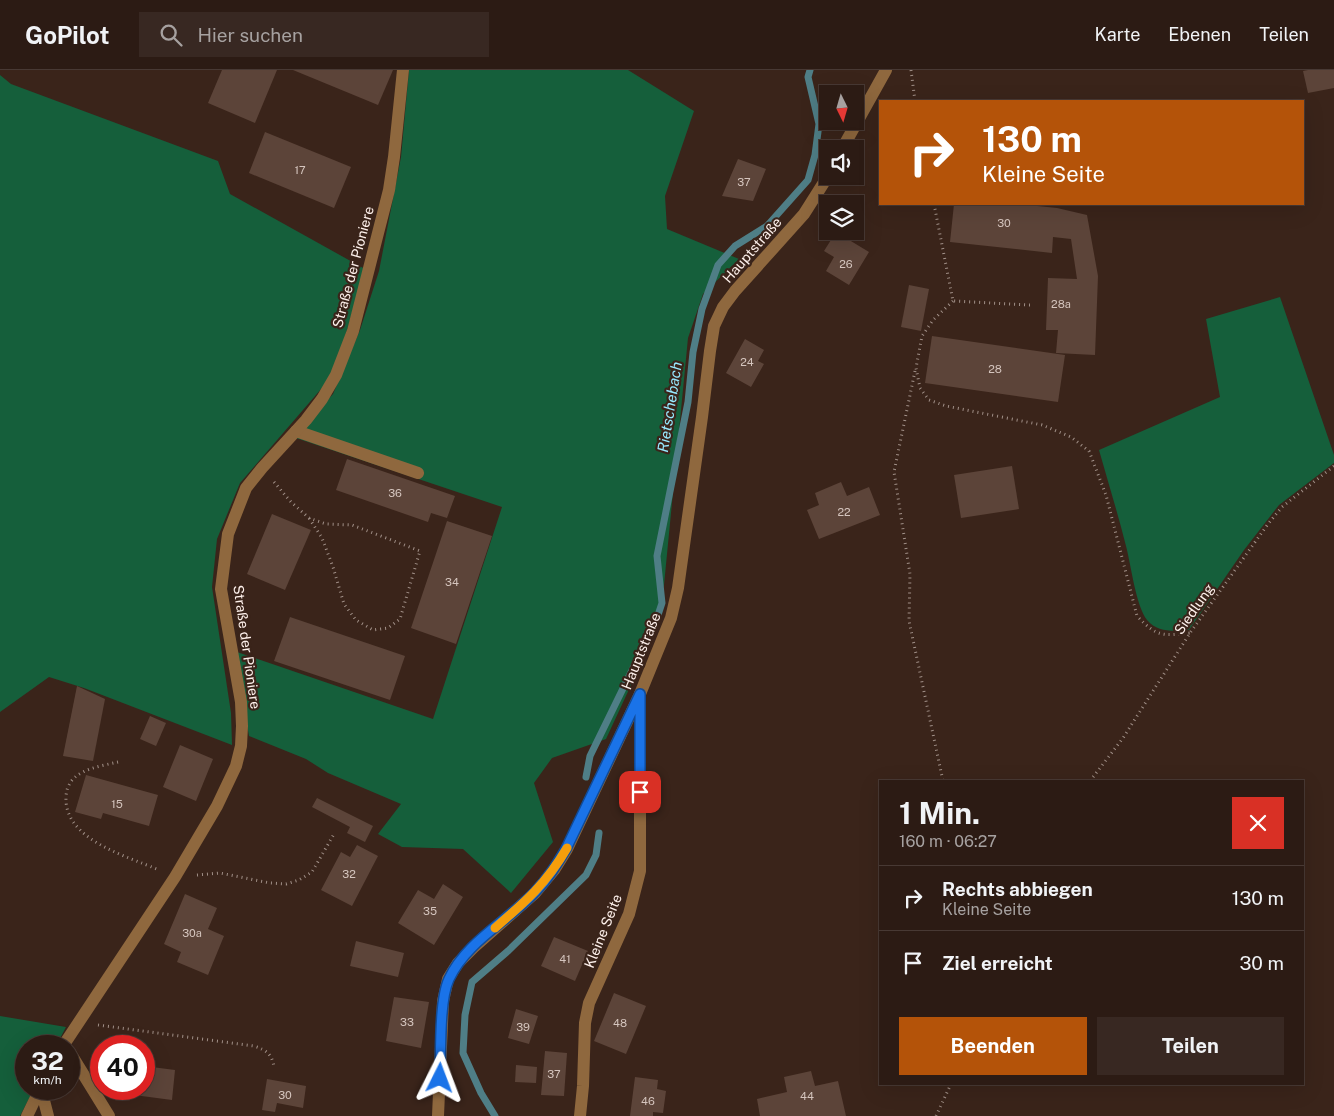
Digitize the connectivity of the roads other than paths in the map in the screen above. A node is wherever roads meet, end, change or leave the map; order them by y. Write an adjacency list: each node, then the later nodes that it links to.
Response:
1 (403, 70): 5 (street, Straße der Pioniere)
2 (886, 70): 3 (street)
3 (847, 140)
4 (822, 185): 7 (street, Hauptstraße)
5 (296, 431): 6 (street); 8 (street, Straße der Pioniere)
6 (418, 473)
7 (640, 694): 15 (street, Hauptstraße); 16 (street, Kleine Seite)
8 (72, 1035)
9 (80, 1069): 14 (street, Straße der Pioniere)
10 (35, 1100): 12 (street)
11 (44, 1100): 13 (street)
12 (26, 1116)
13 (48, 1116)
14 (109, 1116)
15 (438, 1116)
16 (580, 1116)

